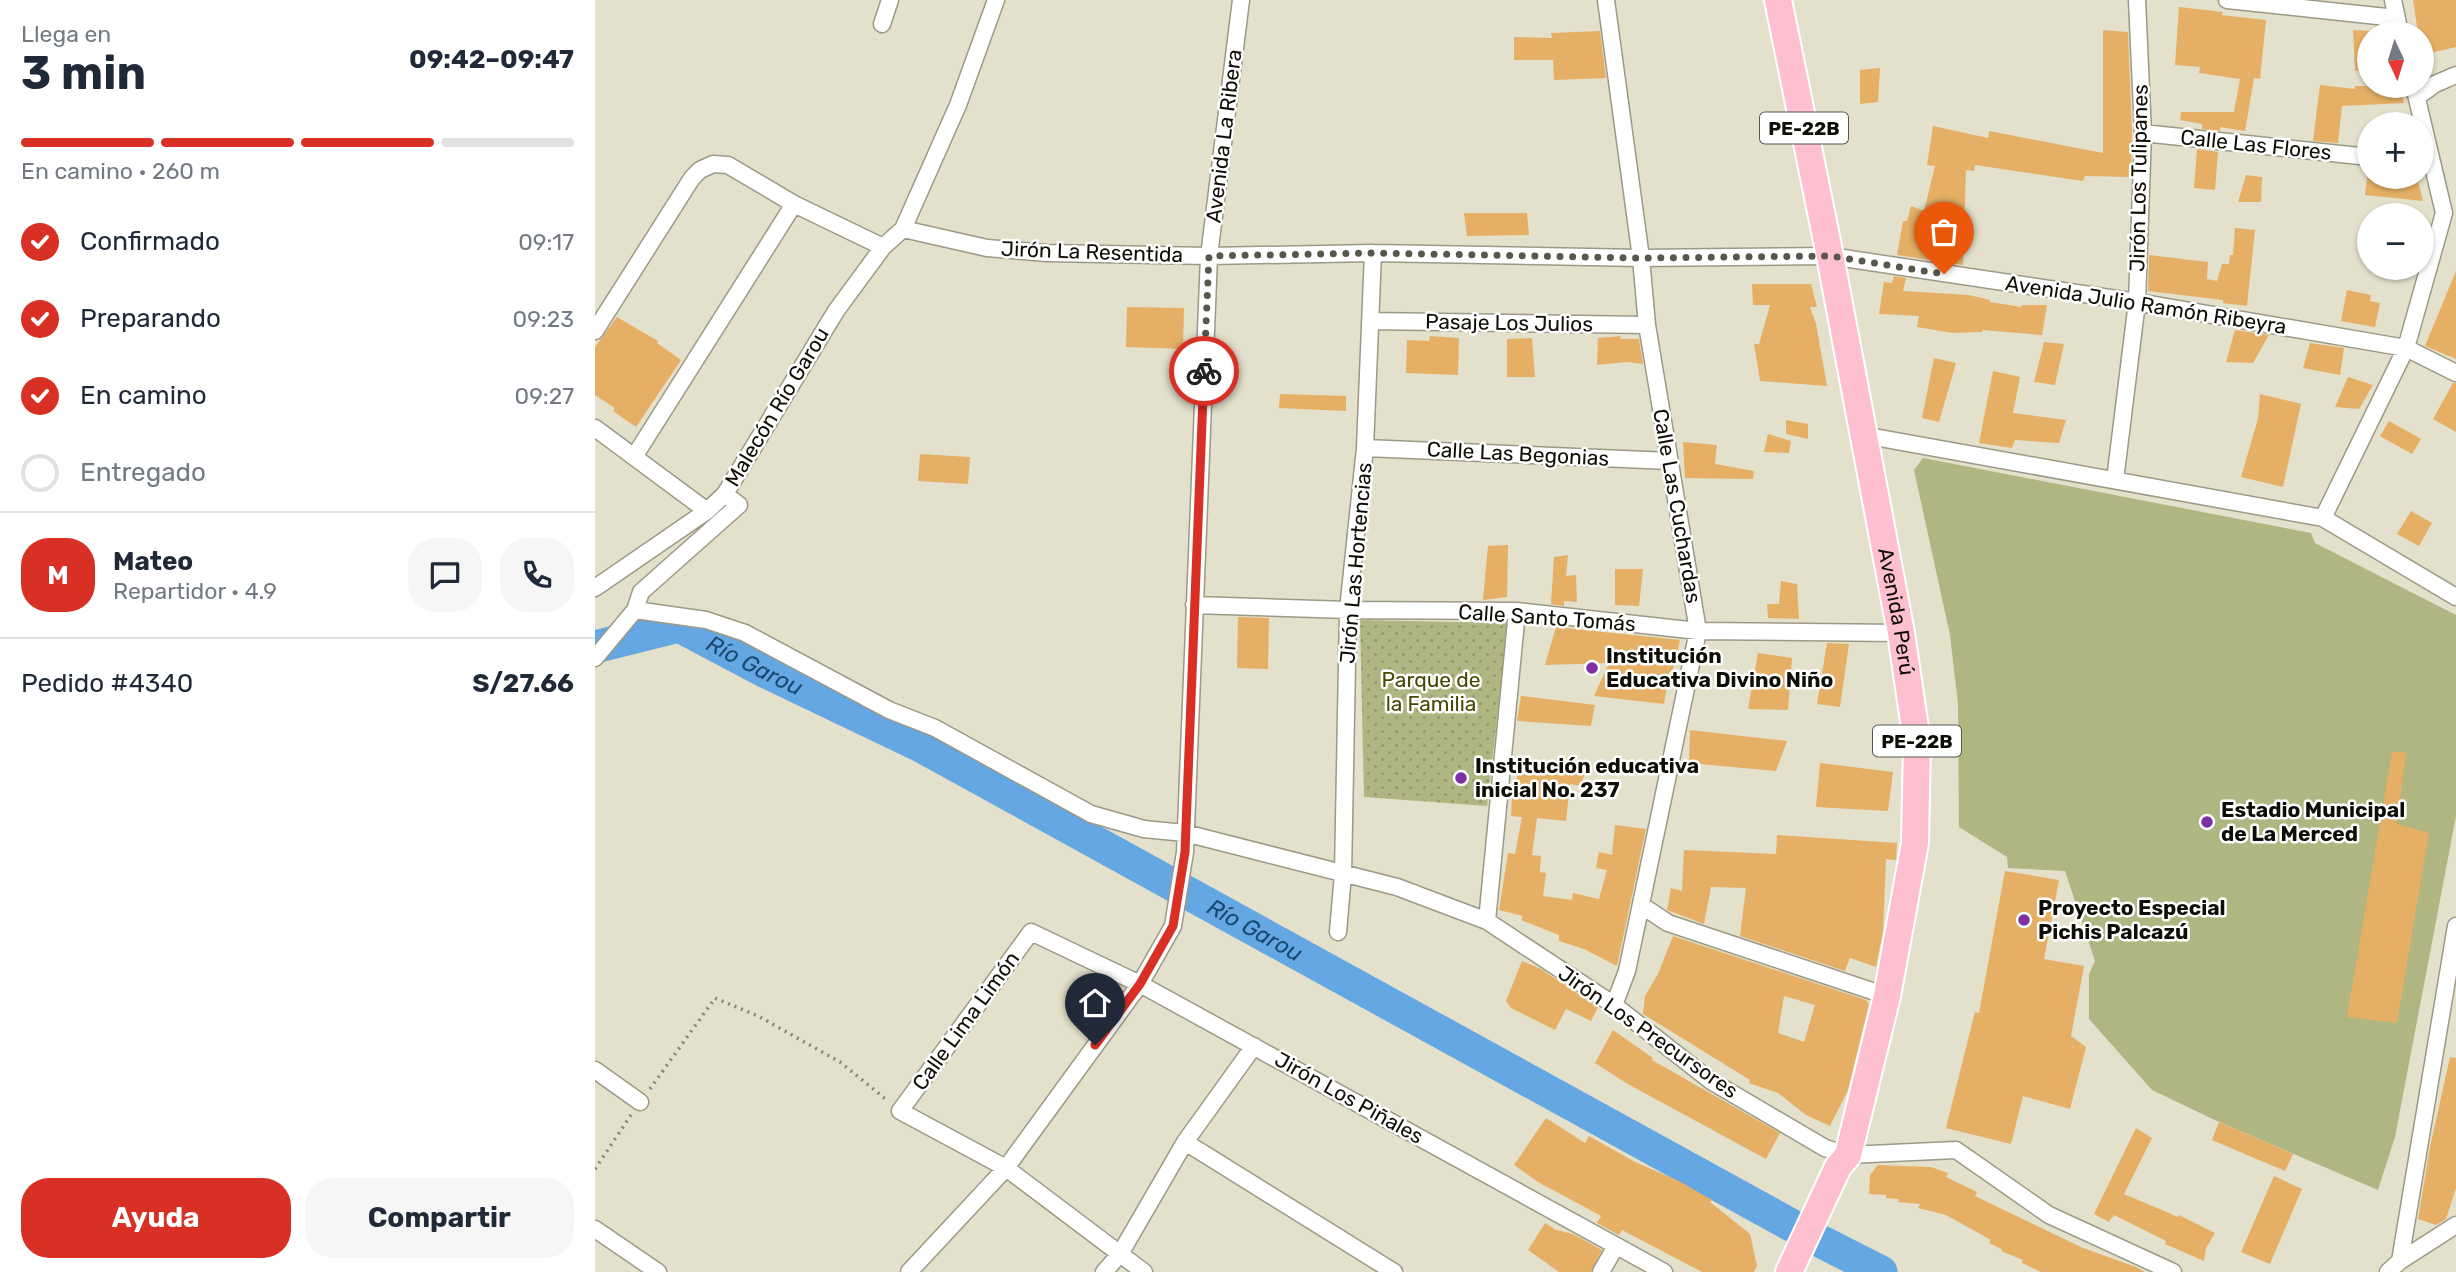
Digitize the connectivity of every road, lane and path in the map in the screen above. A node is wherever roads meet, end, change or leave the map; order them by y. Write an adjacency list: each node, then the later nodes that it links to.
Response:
1 (890, 0): 11 (street)
2 (996, 0): 19 (street)
3 (1241, 0): 22 (street, Avenida La Ribera)
4 (1606, 0): 24 (street, Calle Las Cuchardas)
5 (1778, 0): 23 (highway, Avenida Perú / PE-22B)
6 (2137, 0): 14 (street, Jirón Los Tulipanes)
7 (2227, 0): 9 (street)
8 (2393, 0): 10 (street)
9 (2365, 21)
10 (2397, 21)
11 (882, 24)
12 (2456, 75): 13 (street)
13 (2434, 83)
14 (2143, 133): 15 (street, Calle Las Flores); 25 (street, Jirón Los Tulipanes)
15 (2357, 156)
16 (2434, 179): 18 (street)
17 (794, 204): 20 (street); 28 (street); 34 (street)
18 (2450, 215): 29 (street)
19 (903, 229): 20 (street, Malecón Río Garou); 22 (street, Jirón La Resentida)
20 (883, 247): 37 (street, Malecón Río Garou)
21 (1373, 253): 22 (street, Jirón La Resentida); 24 (street, Jirón La Resentida); 26 (street, Jirón Las Hortencias)
22 (1209, 256): 42 (street, Avenida La Ribera)
23 (1830, 256): 24 (street, Jirón La Resentida); 25 (street, Avenida Julio Ramón Ribeyra); 32 (highway, Avenida Perú / PE-22B)
24 (1641, 258): 27 (street, Calle Las Cuchardas)
25 (2137, 302): 29 (street, Avenida Julio Ramón Ribeyra); 36 (street, Jirón Los Tulipanes)
26 (1370, 321): 27 (street, Pasaje Los Julios); 33 (street, Jirón Las Hortencias)
27 (1647, 325): 35 (street, Calle Las Cuchardas)
28 (595, 331)
29 (2406, 348): 30 (street, Avenida Julio Ramón Ribeyra); 39 (street)
30 (2456, 373)
31 (595, 428): 34 (street)
32 (1864, 435): 36 (street); 47 (highway, Avenida Perú / PE-22B)
33 (1365, 447): 35 (street, Calle Las Begonias); 44 (street, Jirón Las Hortencias)
34 (634, 457): 38 (street)
35 (1670, 461): 46 (street, Calle Las Cuchardas)
36 (2115, 480): 39 (street)
37 (725, 494): 38 (street, Malecón Río Garou); 43 (street)
38 (707, 511): 40 (street, Malecón Río Garou)
39 (2323, 517): 41 (street)
40 (595, 588)
41 (2456, 597)
42 (1194, 605): 44 (street, Calle Santo Tomás); 49 (street, Avenida La Ribera)
43 (635, 610): 48 (street); 49 (street, Jirón Los Precursores)
44 (1348, 610): 45 (street, Calle Santo Tomás); 50 (street, Jirón Las Hortencias)
45 (1517, 611): 46 (street, Calle Santo Tomás); 52 (street)
46 (1698, 631): 47 (street, Calle Santo Tomás); 51 (street, Calle Las Cuchardas)
47 (1901, 633): 57 (highway, Avenida Perú / PE-22B)
48 (595, 658)
49 (1185, 833): 50 (street, Jirón Los Precursores); 56 (street, Avenida La Ribera)
50 (1343, 874): 52 (street, Jirón Los Precursores); 55 (street, Jirón Las Hortencias)
51 (1641, 905): 57 (street); 58 (street, Calle Las Cuchardas)
52 (1487, 921): 58 (street, Jirón Los Precursores)
53 (2456, 926): 71 (street)
54 (1031, 932): 56 (street, Jirón Los Piñales); 62 (street, Calle Lima Limón)
55 (1338, 932)
56 (1140, 984): 59 (street, Jirón Los Piñales); 65 (street, Avenida La Ribera)
57 (1887, 996): 64 (highway, Avenida Perú / PE-22B)
58 (1614, 1005): 64 (street, Jirón Los Precursores)
59 (1254, 1046): 63 (street); 69 (street, Jirón Los Piñales)
60 (595, 1070): 61 (street)
61 (640, 1102): 62 (path); 66 (path)
62 (900, 1111): 65 (street)
63 (1185, 1142): 70 (street); 76 (street)
64 (1848, 1155): 79 (highway, Avenida Perú / PE-22B); 80 (street, Jirón Los Precursores)
65 (1006, 1168): 70 (street); 73 (street, Avenida La Ribera)
66 (595, 1169)
67 (2456, 1225): 71 (street)
68 (595, 1228): 72 (street)
69 (1616, 1246): 77 (street); 78 (street, Jirón Los Piñales)
70 (1120, 1254): 74 (street); 75 (street)
71 (2394, 1267)
72 (658, 1272)
73 (909, 1272)
74 (1104, 1272)
75 (1145, 1272)
76 (1394, 1272)
77 (1601, 1272)
78 (1664, 1272)
79 (1789, 1272)
80 (2173, 1272)

